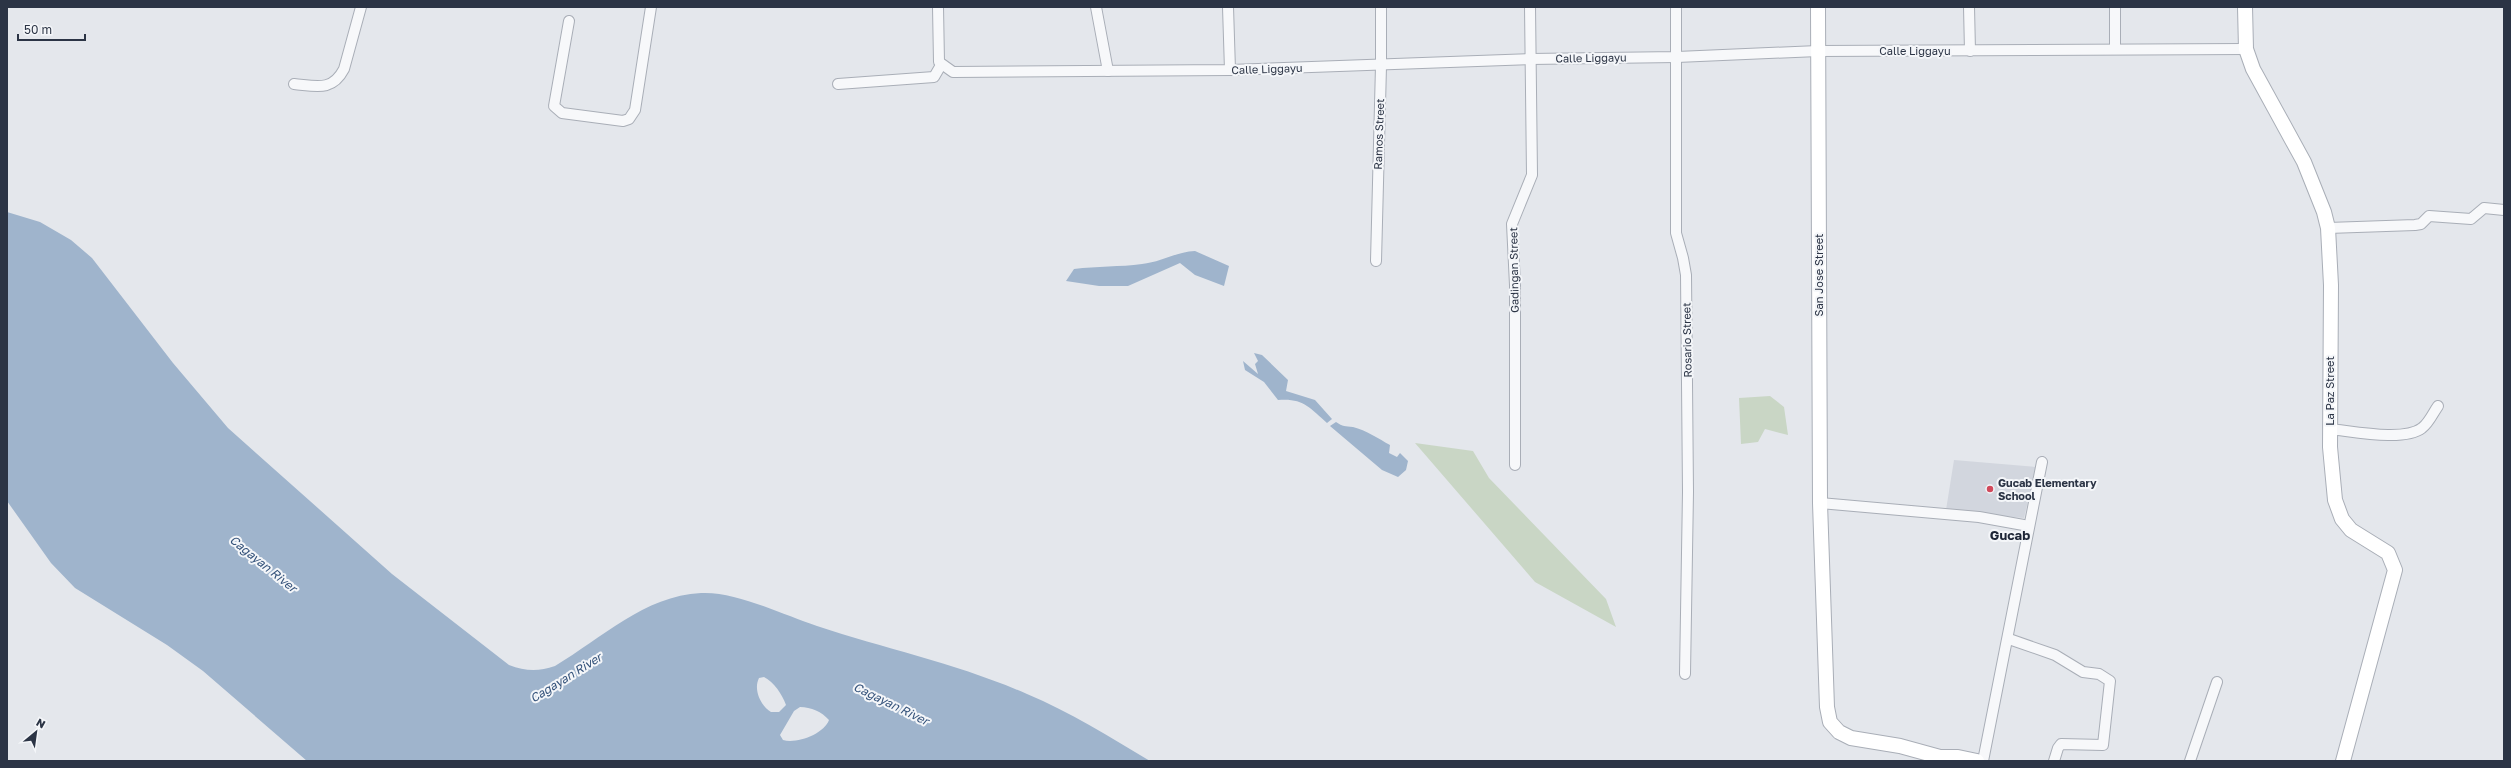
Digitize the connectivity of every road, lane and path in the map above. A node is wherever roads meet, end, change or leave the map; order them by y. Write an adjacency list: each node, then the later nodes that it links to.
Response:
1 (361, 7): 24 (street)
2 (651, 7): 13 (street)
3 (938, 7): 20 (street)
4 (1096, 7): 23 (street)
5 (1228, 7): 22 (street)
6 (1381, 7): 21 (street, Ramos Street)
7 (1530, 7): 19 (street, Gadingan Street)
8 (1676, 7): 18 (street, Rosario Street)
9 (1818, 7): 16 (street, San Jose Street)
10 (1969, 7): 17 (street)
11 (2115, 7): 14 (street)
12 (2245, 7): 15 (street, La Paz Street)
13 (569, 21)
14 (2115, 49): 15 (street, Calle Liggayu); 17 (street, Calle Liggayu)
15 (2246, 49): 27 (street, La Paz Street)
16 (1818, 51): 17 (street, Calle Liggayu); 18 (street, Calle Liggayu); 33 (street, San Jose Street)
17 (1970, 51)
18 (1677, 57): 19 (street, Calle Liggayu); 36 (street, Rosario Street)
19 (1530, 59): 21 (street, Calle Liggayu); 32 (street, Gadingan Street)
20 (940, 64): 23 (street, Calle Liggayu); 25 (street)
21 (1382, 66): 22 (street, Calle Liggayu); 28 (street, Ramos Street)
22 (1230, 70): 23 (street, Calle Liggayu)
23 (1108, 71)
24 (294, 84)
25 (838, 84)
26 (2504, 210): 27 (street)
27 (2328, 228): 30 (street, La Paz Street)
28 (1376, 261)
29 (2438, 406): 30 (street)
30 (2330, 430): 42 (street, La Paz Street)
31 (2042, 462): 34 (street)
32 (1515, 465)
33 (1820, 503): 34 (street); 38 (street, San Jose Street)
34 (2029, 526): 35 (street)
35 (2009, 639): 39 (street); 40 (street)
36 (1685, 674)
37 (2216, 682): 41 (street)
38 (1977, 761)
39 (1983, 761)
40 (2054, 761)
41 (2190, 761)
42 (2343, 761)

